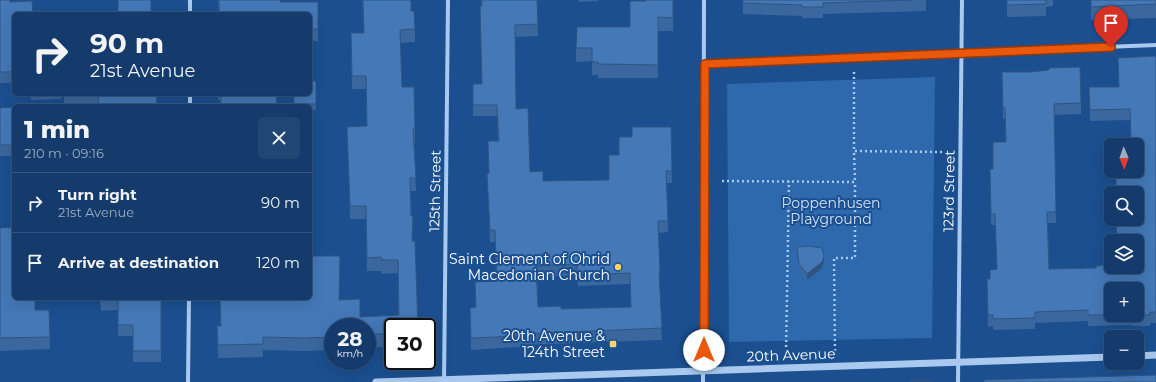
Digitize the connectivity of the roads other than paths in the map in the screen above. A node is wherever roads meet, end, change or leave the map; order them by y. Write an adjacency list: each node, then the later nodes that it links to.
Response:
1 (190, 0): 5 (street)
2 (448, 0): 15 (street, 125th Street)
3 (704, 0): 8 (street)
4 (962, 0): 7 (street, 123rd Street)
5 (190, 12)
6 (1156, 45): 7 (street)
7 (961, 52): 8 (street); 13 (street, 123rd Street)
8 (705, 64): 14 (street)
9 (189, 300): 16 (street)
10 (1156, 355): 11 (street)
11 (1144, 356)
12 (1104, 357): 13 (street, 20th Avenue)
13 (958, 362): 14 (street, 20th Avenue); 19 (street, 123rd Street)
14 (703, 371): 15 (street, 20th Avenue); 18 (street)
15 (444, 381): 17 (street, 20th Avenue)
16 (188, 382)
17 (376, 382)
18 (703, 382)
19 (958, 382)

